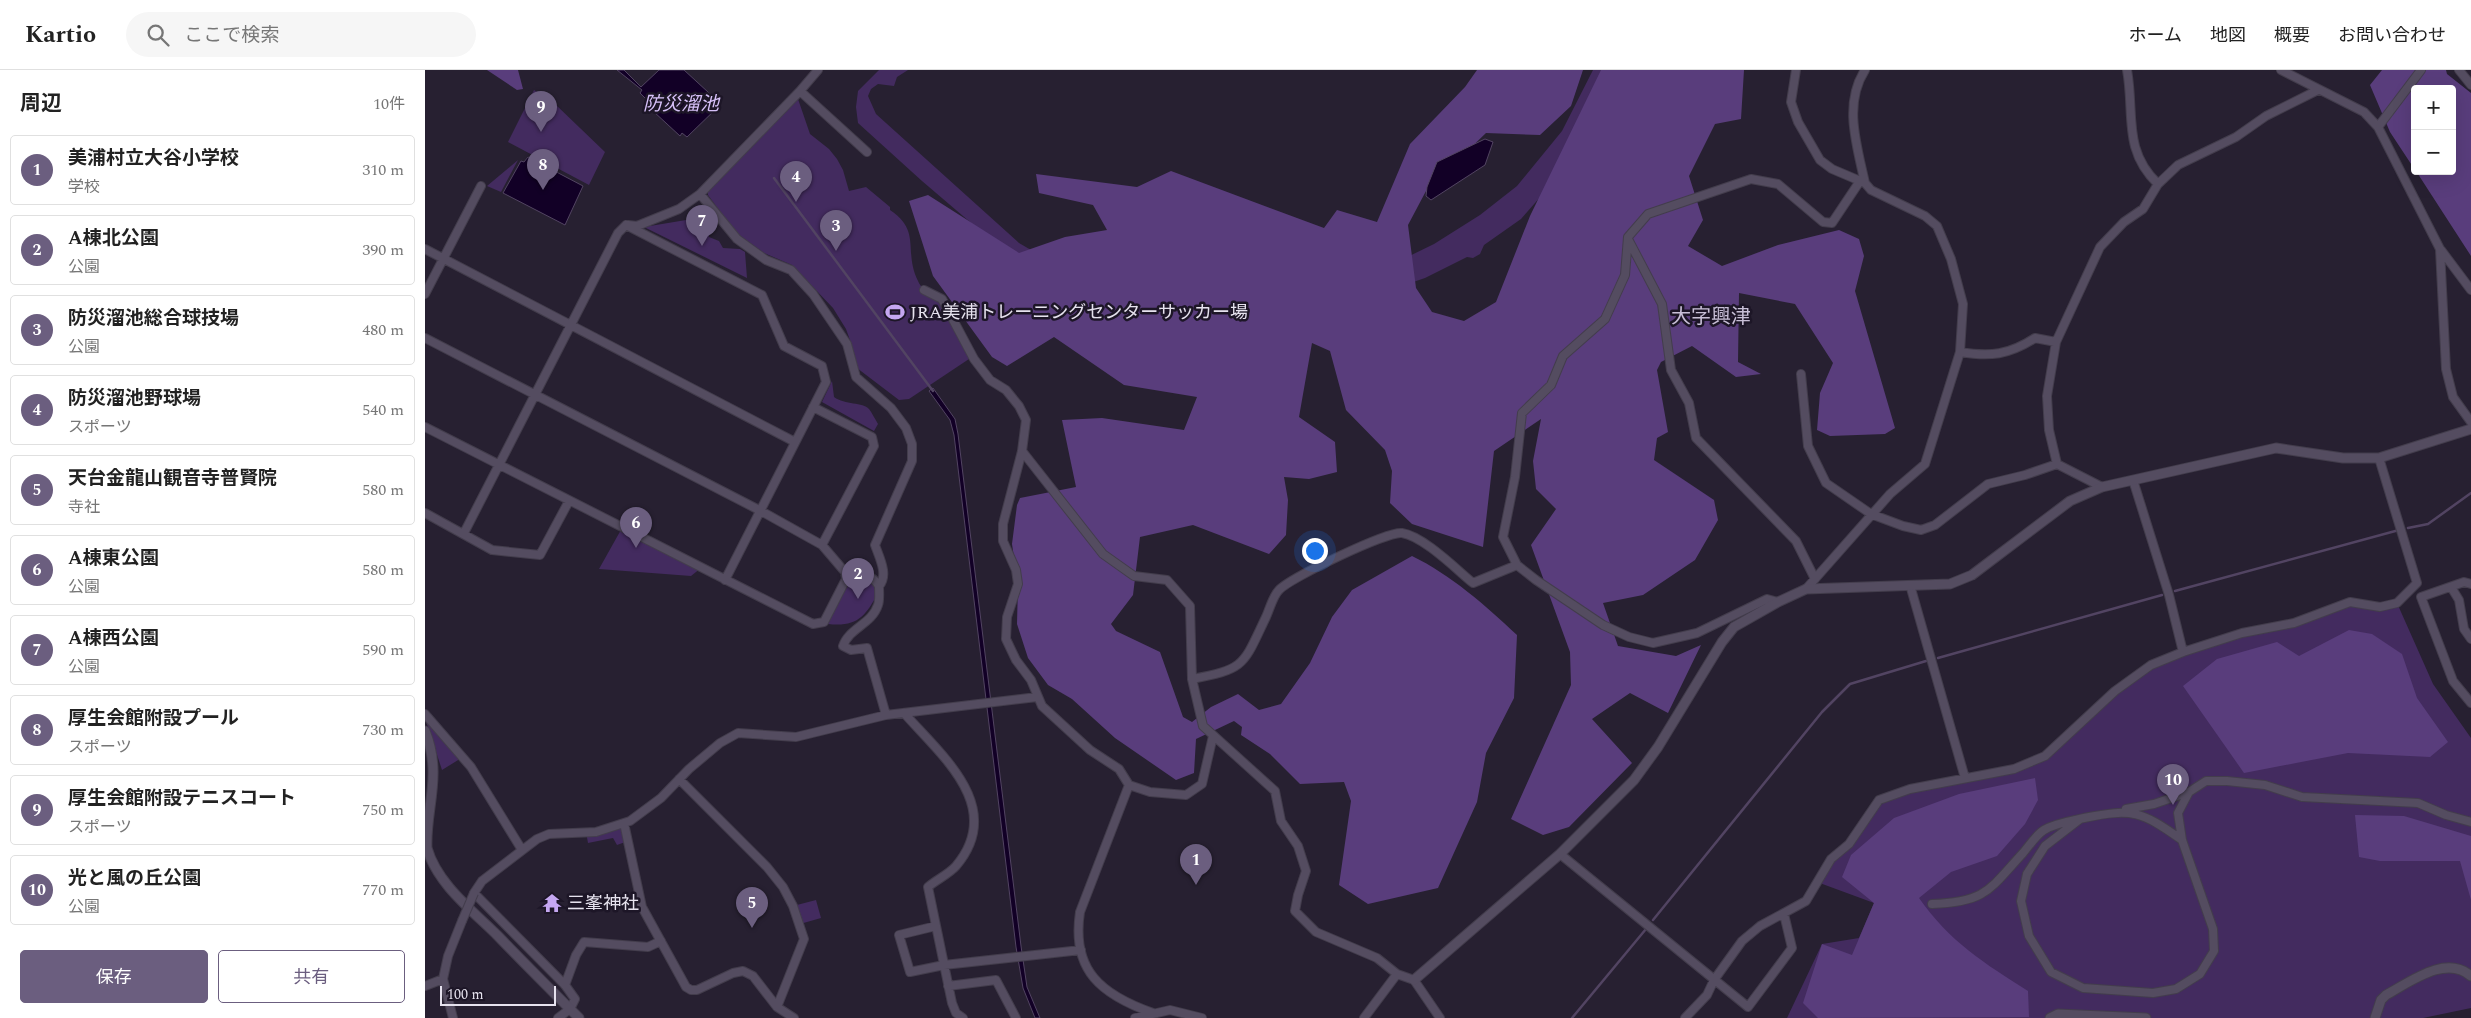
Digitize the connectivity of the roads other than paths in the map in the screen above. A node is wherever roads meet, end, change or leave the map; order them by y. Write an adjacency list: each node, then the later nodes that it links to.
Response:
1 (818, 70): 10 (street)
2 (1796, 70): 13 (street)
3 (1865, 70): 13 (street)
4 (2127, 70): 14 (street)
5 (2281, 70): 9 (street)
6 (2421, 70): 11 (street)
7 (2459, 70): 8 (street)
8 (2471, 85)
9 (2318, 90): 11 (street); 14 (street)
10 (800, 92): 12 (street); 16 (street)
11 (2378, 128): 19 (street)
12 (867, 152)
13 (1863, 182): 18 (street); 28 (street)
14 (2158, 184): 27 (street)
15 (481, 186): 21 (street)
16 (699, 194): 17 (street); 54 (street)
17 (626, 225): 25 (street); 31 (street)
18 (1627, 238): 48 (street); 50 (street)
19 (2440, 248): 23 (street); 32 (street)
20 (425, 249): 21 (street)
21 (444, 259): 24 (street); 25 (street)
22 (924, 290): 36 (street)
23 (2471, 290)
24 (425, 294)
25 (571, 326): 30 (street); 35 (street)
26 (425, 338): 30 (street)
27 (2056, 342): 28 (street); 38 (street)
28 (1960, 352): 45 (street)
29 (1801, 374): 45 (street)
30 (535, 396): 39 (street); 43 (street)
31 (813, 407): 35 (street); 47 (street)
32 (2471, 422)
33 (425, 427): 39 (street)
34 (2471, 430): 37 (street)
35 (795, 442): 43 (street)
36 (1021, 451): 60 (street); 61 (street)
37 (2379, 458): 40 (street); 59 (street)
38 (2057, 464): 41 (street); 45 (street)
39 (499, 465): 42 (street); 46 (street)
40 (2133, 480): 41 (street); 59 (street)
41 (2102, 487): 53 (street)
42 (569, 501): 46 (street); 51 (street)
43 (761, 511): 47 (street); 51 (street)
44 (425, 513): 46 (street)
45 (1871, 514): 50 (street)
46 (464, 533)
47 (822, 545): 49 (street)
48 (1517, 565): 57 (street); 60 (street)
49 (845, 572): 51 (street); 54 (street)
50 (1815, 579): 56 (street)
51 (725, 580)
52 (2471, 584): 55 (street)
53 (1910, 585): 56 (street); 68 (street)
54 (879, 586): 65 (street)
55 (2451, 587): 58 (street); 62 (street)
56 (1806, 589): 57 (street)
57 (1778, 602): 78 (street)
58 (2471, 639)
59 (2183, 652): 68 (street)
60 (1192, 679): 67 (street)
61 (1037, 697): 63 (street); 70 (street)
62 (2471, 703)
63 (904, 713): 65 (street); 82 (street)
64 (425, 714): 77 (street)
65 (886, 715): 69 (street)
66 (425, 731): 95 (street)
67 (1213, 736): 70 (street); 86 (street)
68 (1965, 778): 81 (street)
69 (679, 779): 75 (street); 94 (street)
70 (1129, 785): 84 (street)
71 (2189, 792): 72 (street); 74 (street); 76 (street)
72 (2117, 811): 73 (street); 76 (street)
73 (2080, 819): 76 (street); 80 (street)
74 (2471, 822)
75 (624, 823): 77 (street); 83 (street)
76 (2183, 840)
77 (522, 850): 79 (street)
78 (1560, 854): 89 (street); 90 (street)
79 (474, 893): 88 (street, bridge); 91 (street)
80 (1932, 904)
81 (1784, 914): 90 (street); 90 (street)
82 (936, 926): 85 (street); 85 (street)
83 (661, 941): 91 (street); 94 (street)
84 (1081, 950): 85 (street); 97 (street)
85 (944, 965): 93 (street)
86 (1397, 974): 89 (street); 107 (street)
87 (2471, 976): 112 (street)
88 (443, 978): 92 (street); 98 (street)
89 (1415, 980): 108 (street)
90 (1714, 980): 109 (street)
91 (565, 985): 95 (street)
92 (425, 986)
93 (948, 986): 102 (street); 103 (street)
94 (777, 1007): 101 (street)
95 (570, 1009): 99 (street); 100 (street)
96 (1170, 1010): 97 (street); 105 (street); 106 (street)
97 (1153, 1013): 104 (street)
98 (453, 1018)
99 (558, 1018)
100 (579, 1018)
101 (793, 1018)
102 (963, 1018)
103 (1016, 1018)
104 (1135, 1018)
105 (1174, 1018)
106 (1202, 1018)
107 (1364, 1018)
108 (1440, 1018)
109 (1685, 1018)
110 (2050, 1018): 111 (street)
111 (2146, 1018)
112 (2375, 1018)

